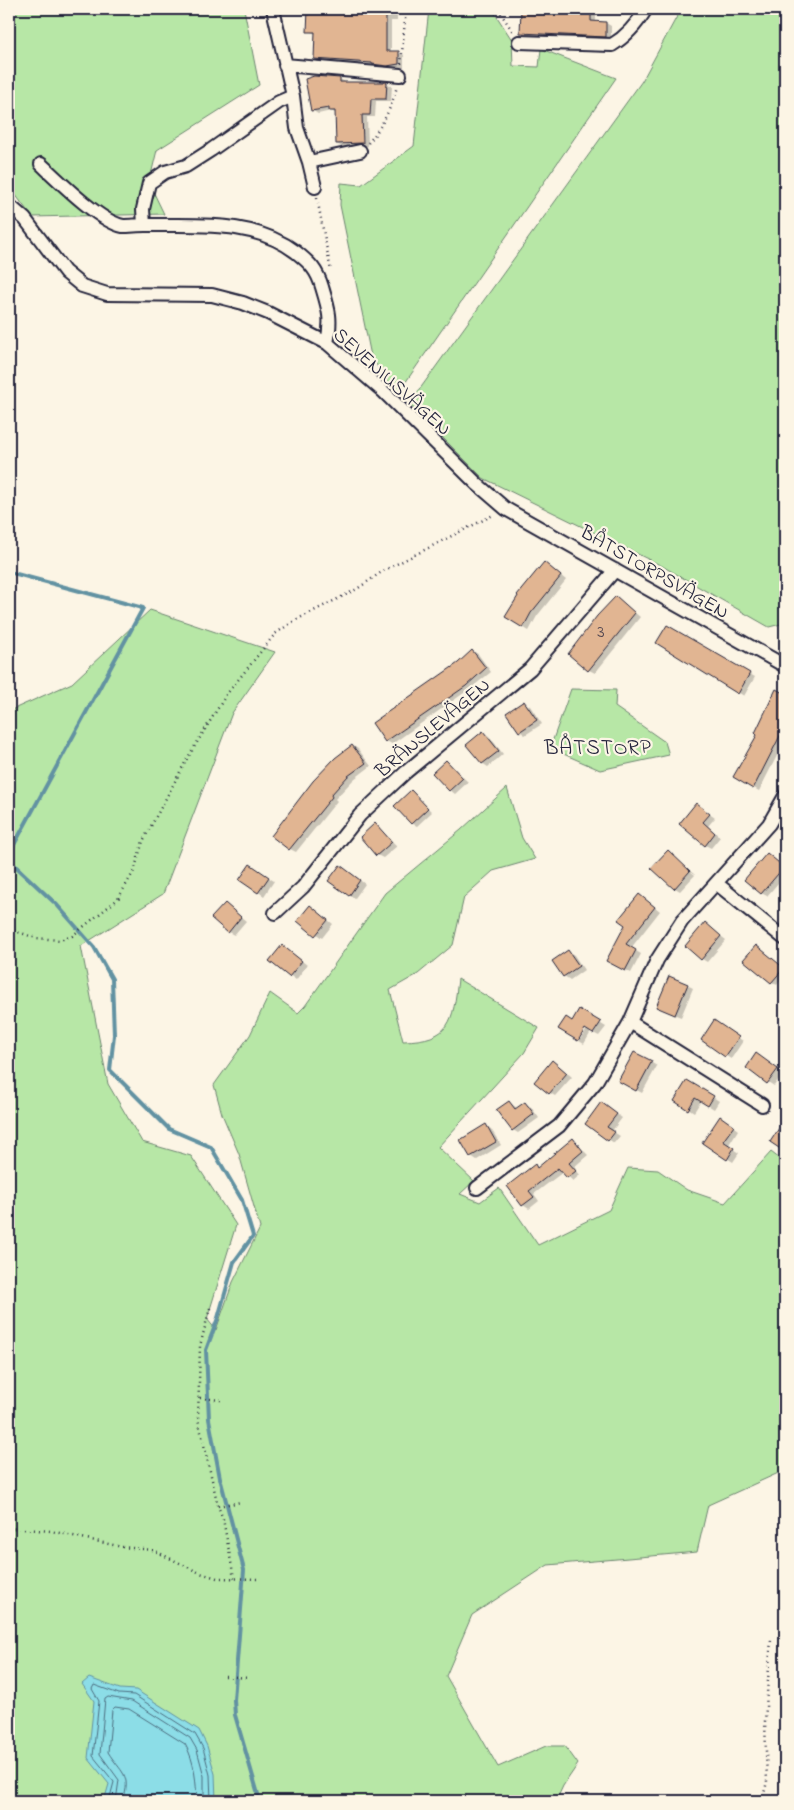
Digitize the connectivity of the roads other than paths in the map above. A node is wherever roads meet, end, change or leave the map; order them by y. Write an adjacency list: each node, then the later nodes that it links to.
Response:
1 (273, 9): 4 (street)
2 (646, 9): 3 (street)
3 (520, 42)
4 (285, 64): 5 (street); 6 (street)
5 (400, 75)
6 (293, 96): 8 (street); 12 (street)
7 (360, 151): 8 (street)
8 (309, 162): 10 (street)
9 (42, 164): 12 (street)
10 (315, 187)
11 (9, 205): 13 (street, SEVENIUSVÄGEN)
12 (144, 225): 13 (street)
13 (327, 343): 14 (street, SEVENIUSVÄGEN)
14 (506, 509): 15 (street, BÅTSTORPSVÄGEN)
15 (616, 570): 16 (street, BÅTSTORPSVÄGEN); 19 (street, BRÄNSLEVÄGEN)
16 (785, 666)
17 (785, 796): 18 (street)
18 (716, 883): 20 (street); 21 (street)
19 (275, 914)
20 (785, 939)
21 (630, 1022): 22 (street); 23 (street)
22 (762, 1105)
23 (477, 1188)

